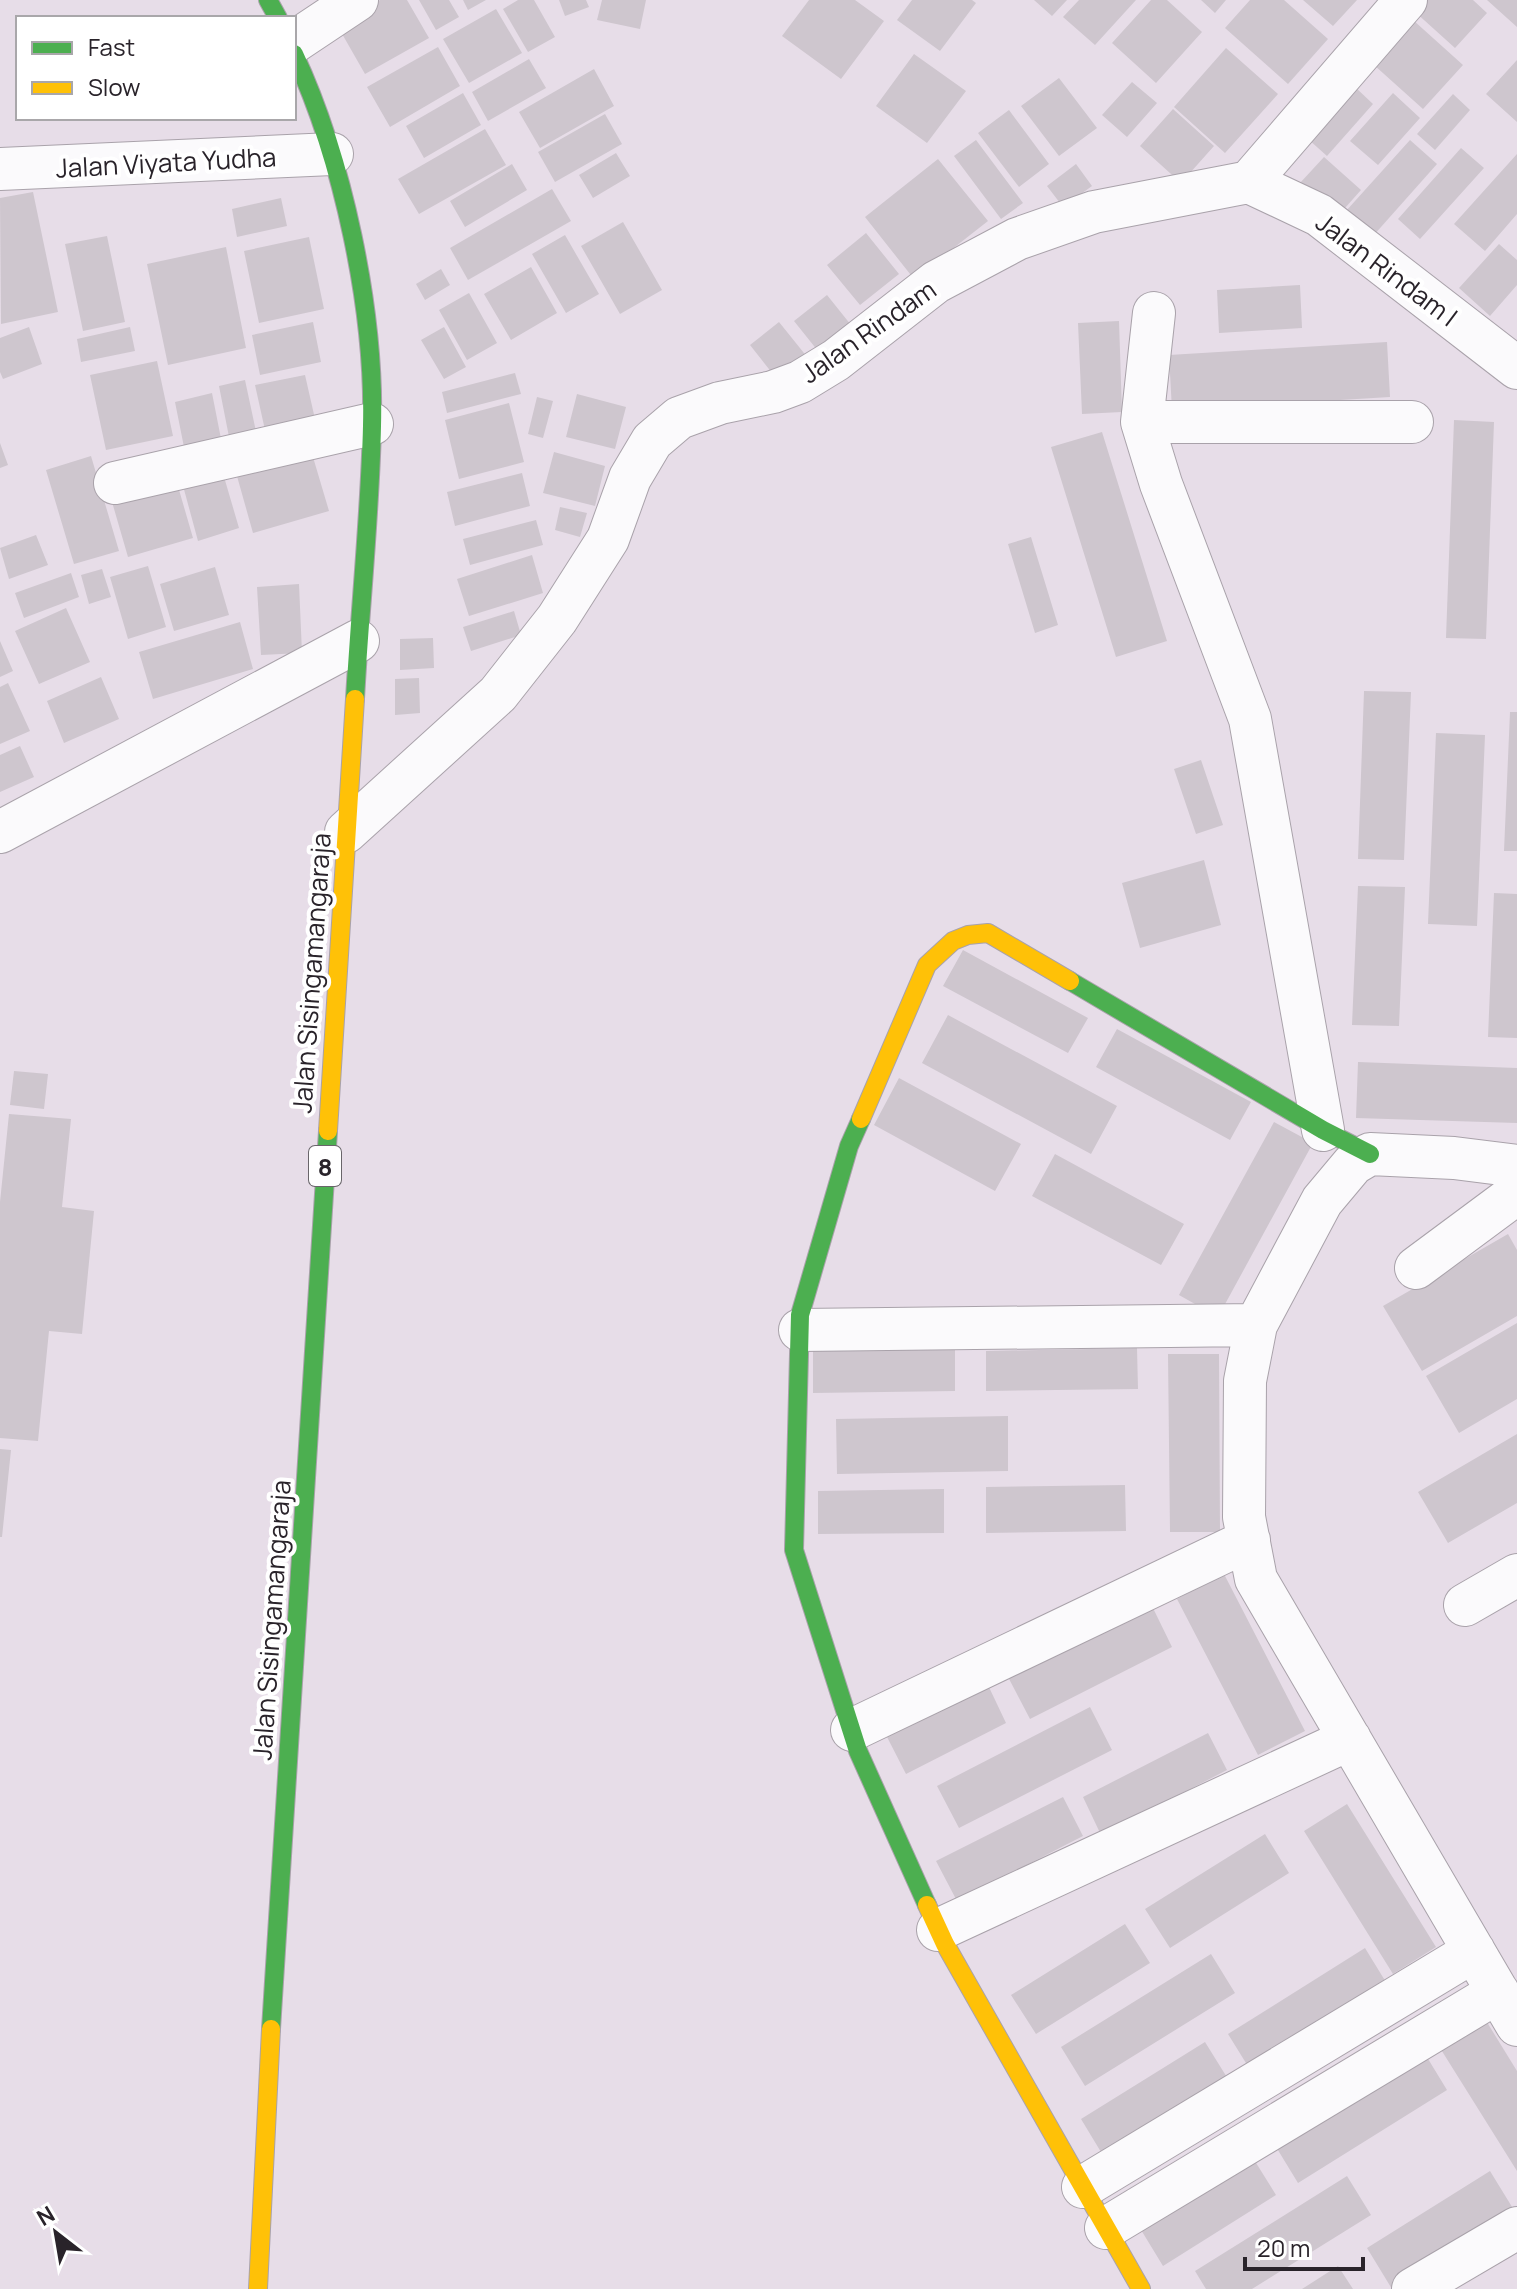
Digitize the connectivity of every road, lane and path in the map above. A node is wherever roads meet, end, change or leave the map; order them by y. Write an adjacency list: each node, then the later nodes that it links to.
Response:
1 (357, 0): 3 (street)
2 (1406, 0): 7 (street)
3 (296, 41)
4 (296, 58): 5 (main road, Jalan Sisingamangaraja / 8)
5 (332, 154): 6 (street, Jalan Viyata Yudha); 12 (main road, Jalan Sisingamangaraja / 8)
6 (0, 169)
7 (1249, 182): 9 (street, Jalan Rindam I); 16 (street, Jalan Rindam)
8 (1154, 313): 10 (street)
9 (1517, 368)
10 (1142, 422): 11 (street); 17 (street)
11 (1412, 422)
12 (372, 424): 13 (street); 14 (main road, Jalan Sisingamangaraja / 8)
13 (115, 483)
14 (358, 641): 15 (street); 16 (main road, Jalan Sisingamangaraja / 8)
15 (0, 832)
16 (346, 832): 35 (main road, Jalan Sisingamangaraja / 8)
17 (1323, 1130): 18 (main road); 23 (main road)
18 (1370, 1154): 19 (street); 22 (street)
19 (1517, 1166)
20 (1517, 1193): 21 (street)
21 (1416, 1268)
22 (1256, 1325): 23 (street); 24 (street)
23 (800, 1330): 27 (main road)
24 (1249, 1540): 27 (street); 28 (street)
25 (1517, 1575): 26 (street)
26 (1465, 1605)
27 (852, 1730): 29 (main road)
28 (1350, 1739): 29 (street); 30 (street)
29 (938, 1930): 32 (main road)
30 (1474, 1951): 31 (street); 32 (street)
31 (1507, 2009): 33 (street)
32 (1083, 2187): 33 (main road)
33 (1106, 2228): 36 (main road)
34 (1517, 2228): 37 (street)
35 (258, 2289)
36 (1141, 2289)
37 (1413, 2289)

